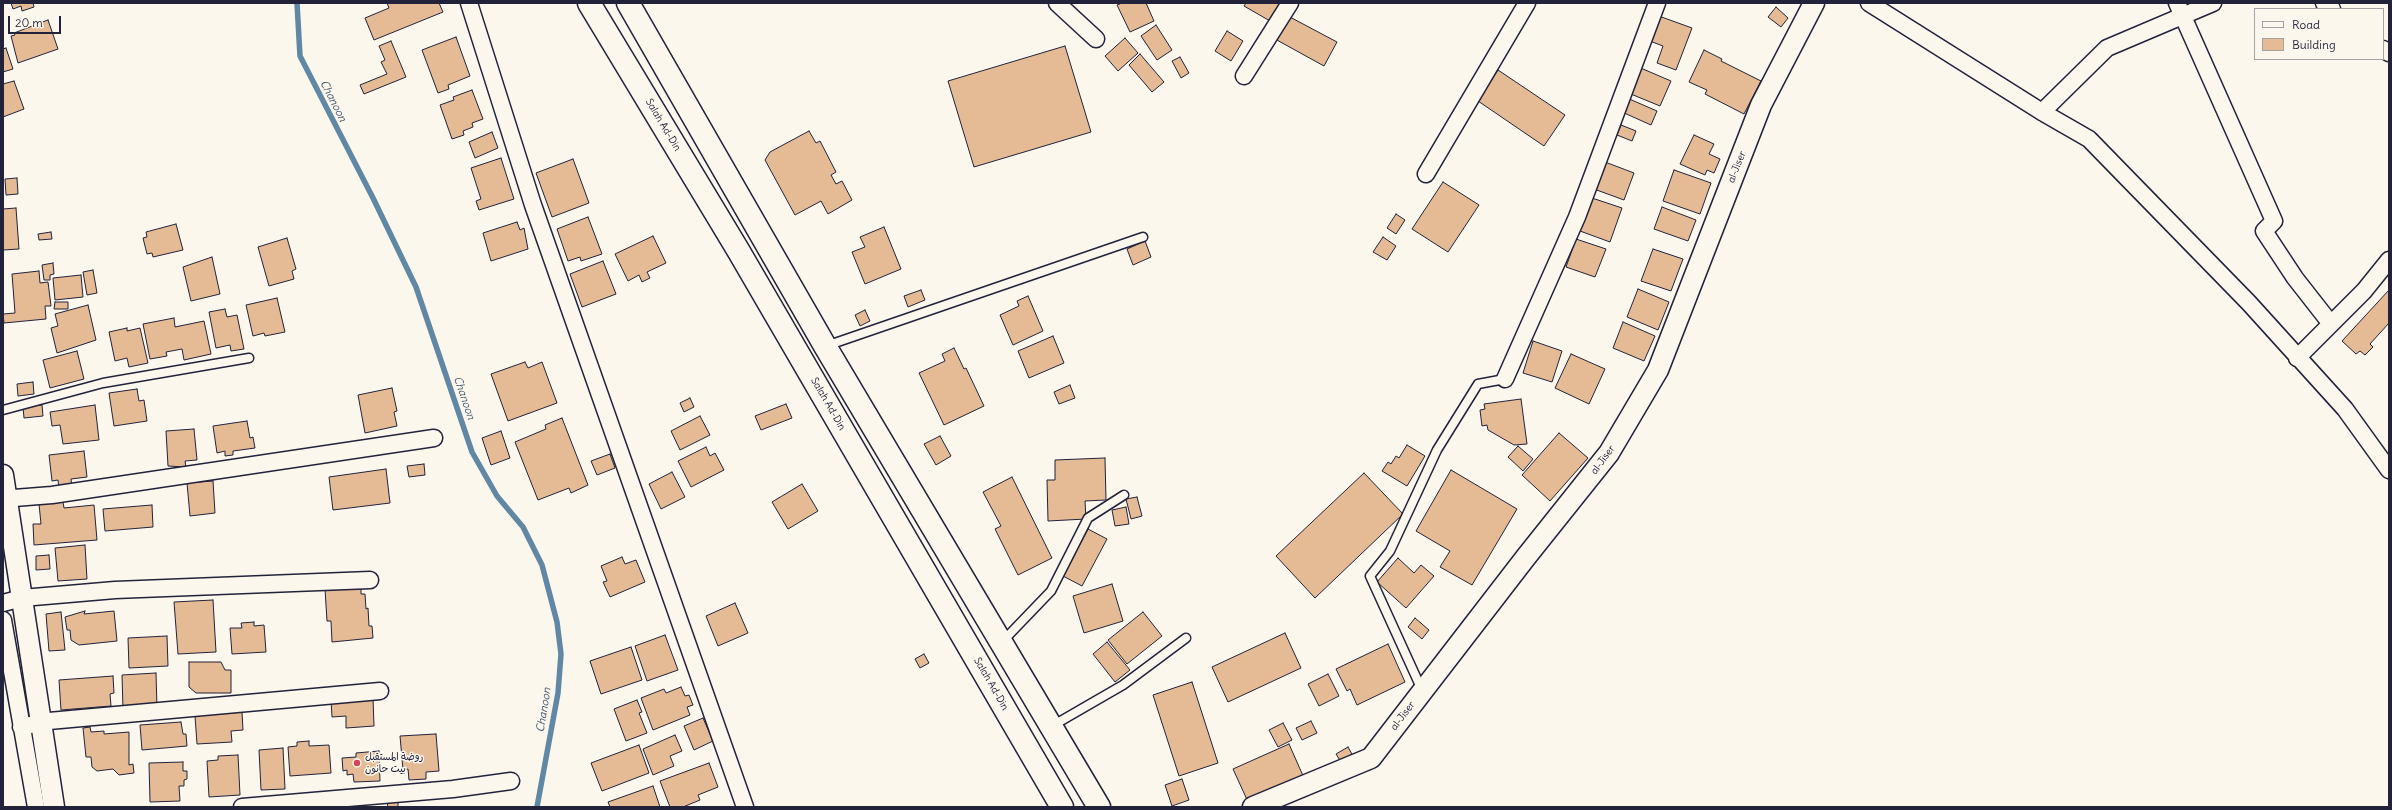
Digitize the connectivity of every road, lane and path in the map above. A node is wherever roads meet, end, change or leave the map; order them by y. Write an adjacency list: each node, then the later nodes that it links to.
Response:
1 (469, 3): 44 (street)
2 (589, 3): 45 (highway, Salah Ad-Din)
3 (628, 3): 19 (highway)
4 (1057, 3): 12 (street)
5 (1290, 3): 13 (street)
6 (1527, 3): 15 (street)
7 (1657, 3): 22 (street)
8 (1814, 3): 36 (street, al-Jiser)
9 (1869, 3): 14 (street)
10 (2214, 3): 11 (street)
11 (2180, 9): 14 (street); 18 (street)
12 (1096, 39)
13 (1244, 76)
14 (2042, 112): 21 (street)
15 (1426, 174)
16 (1143, 237): 19 (lane)
17 (2389, 260): 18 (street)
18 (2331, 324): 21 (street)
19 (825, 346): 34 (highway)
20 (249, 358): 23 (lane)
21 (2297, 358): 25 (street)
22 (1505, 379): 36 (lane)
23 (3, 410)
24 (434, 438): 28 (street)
25 (2389, 470)
26 (3, 475): 28 (street)
27 (1124, 495): 34 (lane)
28 (5, 497): 30 (street)
29 (370, 580): 30 (street)
30 (22, 598): 31 (street); 37 (street)
31 (3, 603)
32 (3, 627): 39 (street)
33 (1186, 638): 38 (lane)
34 (1002, 642): 38 (highway)
35 (380, 691): 37 (street)
36 (1422, 691): 47 (street, al-Jiser)
37 (41, 722): 39 (street); 42 (street)
38 (1051, 726): 46 (highway)
39 (21, 727): 41 (street)
40 (511, 781): 43 (street)
41 (36, 807)
42 (54, 807)
43 (242, 807)
44 (745, 807)
45 (1062, 807)
46 (1099, 807)
47 (1253, 807)

